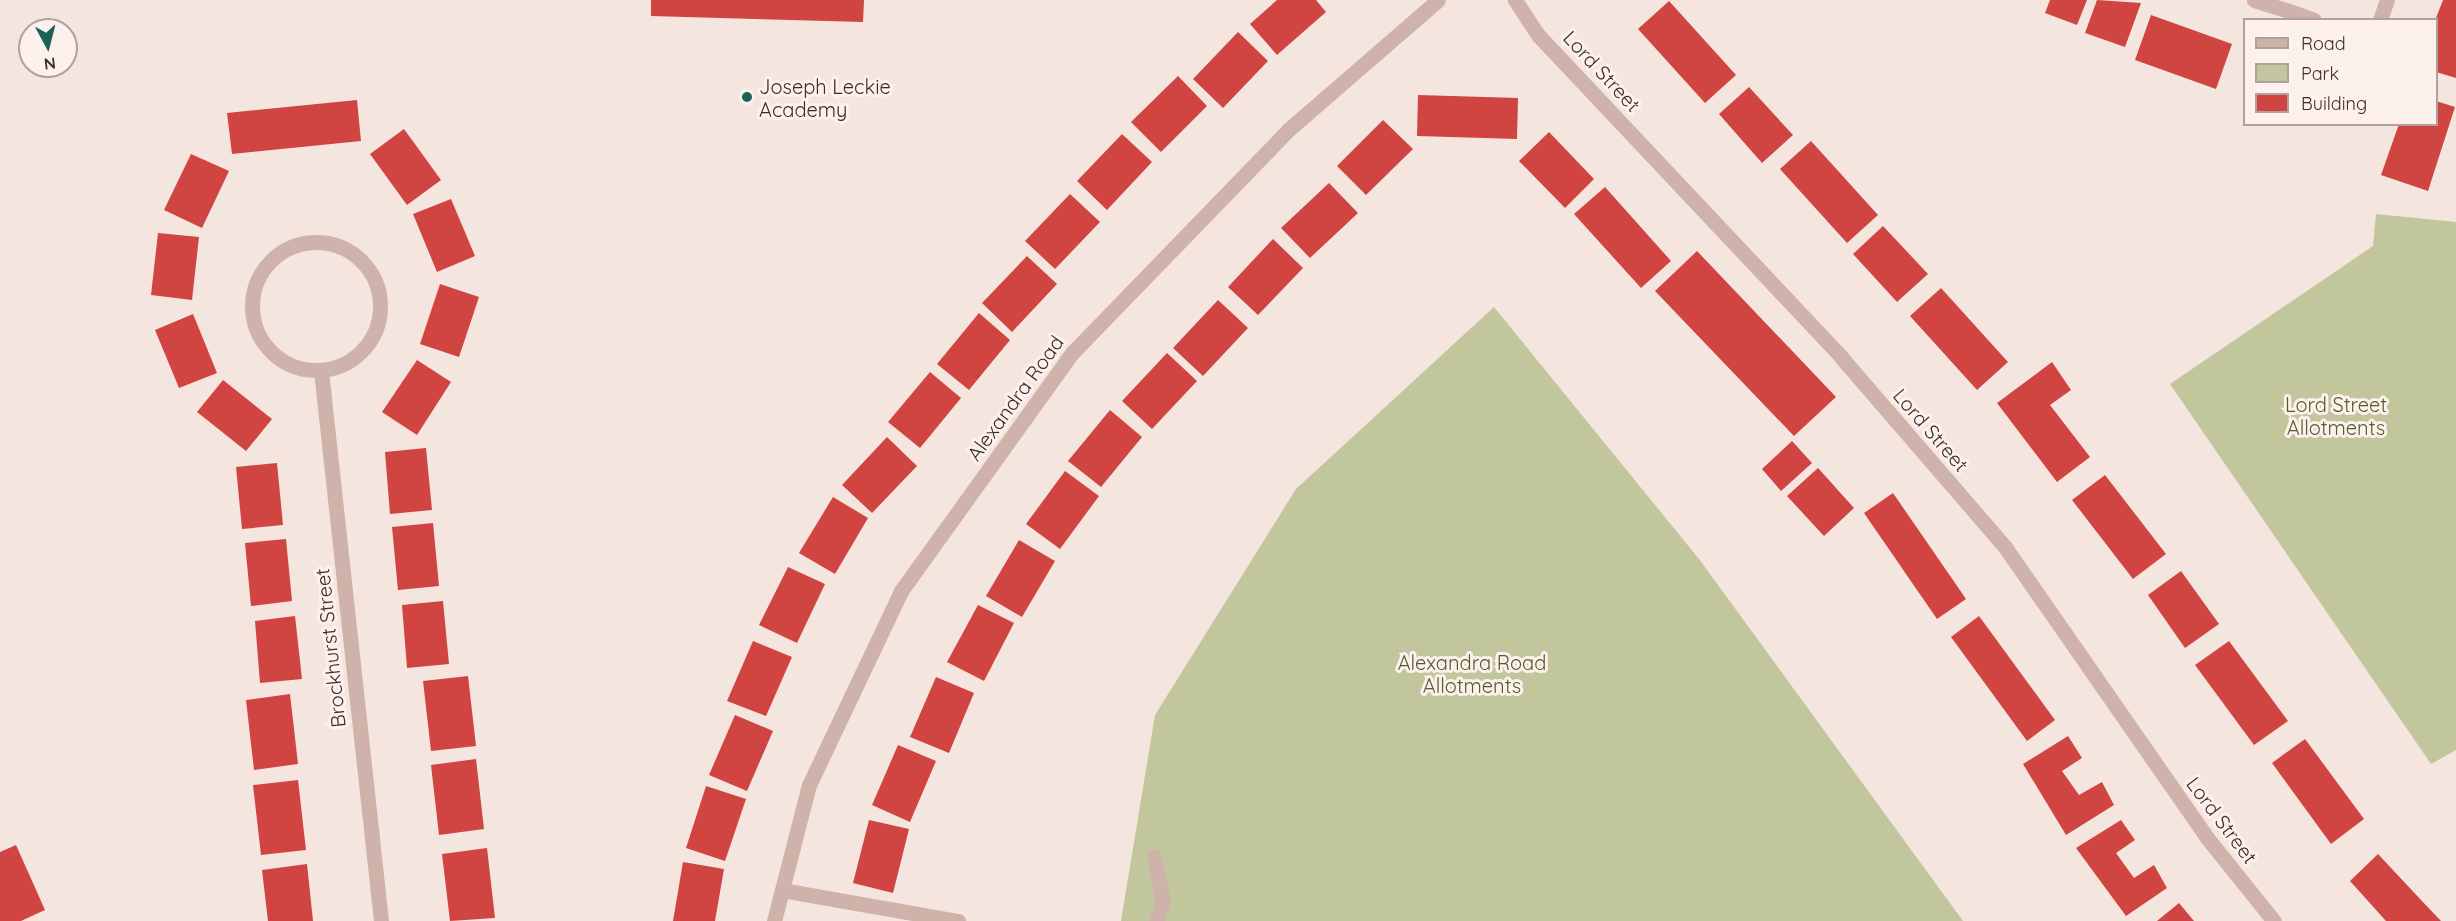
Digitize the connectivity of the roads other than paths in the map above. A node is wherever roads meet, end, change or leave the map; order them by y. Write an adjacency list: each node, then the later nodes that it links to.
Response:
1 (1438, 0): 9 (street, Alexandra Road)
2 (1515, 0): 14 (street, Lord Street)
3 (2254, 0): 5 (street)
4 (2387, 0): 6 (street)
5 (2309, 18)
6 (2381, 18)
7 (321, 371): 7 (street); 10 (street, Brockhurst Street)
8 (1154, 857): 13 (street)
9 (782, 890): 11 (street, Alexandra Road); 12 (street)
10 (381, 921)
11 (774, 921)
12 (958, 921)
13 (1156, 921)
14 (2274, 921)

